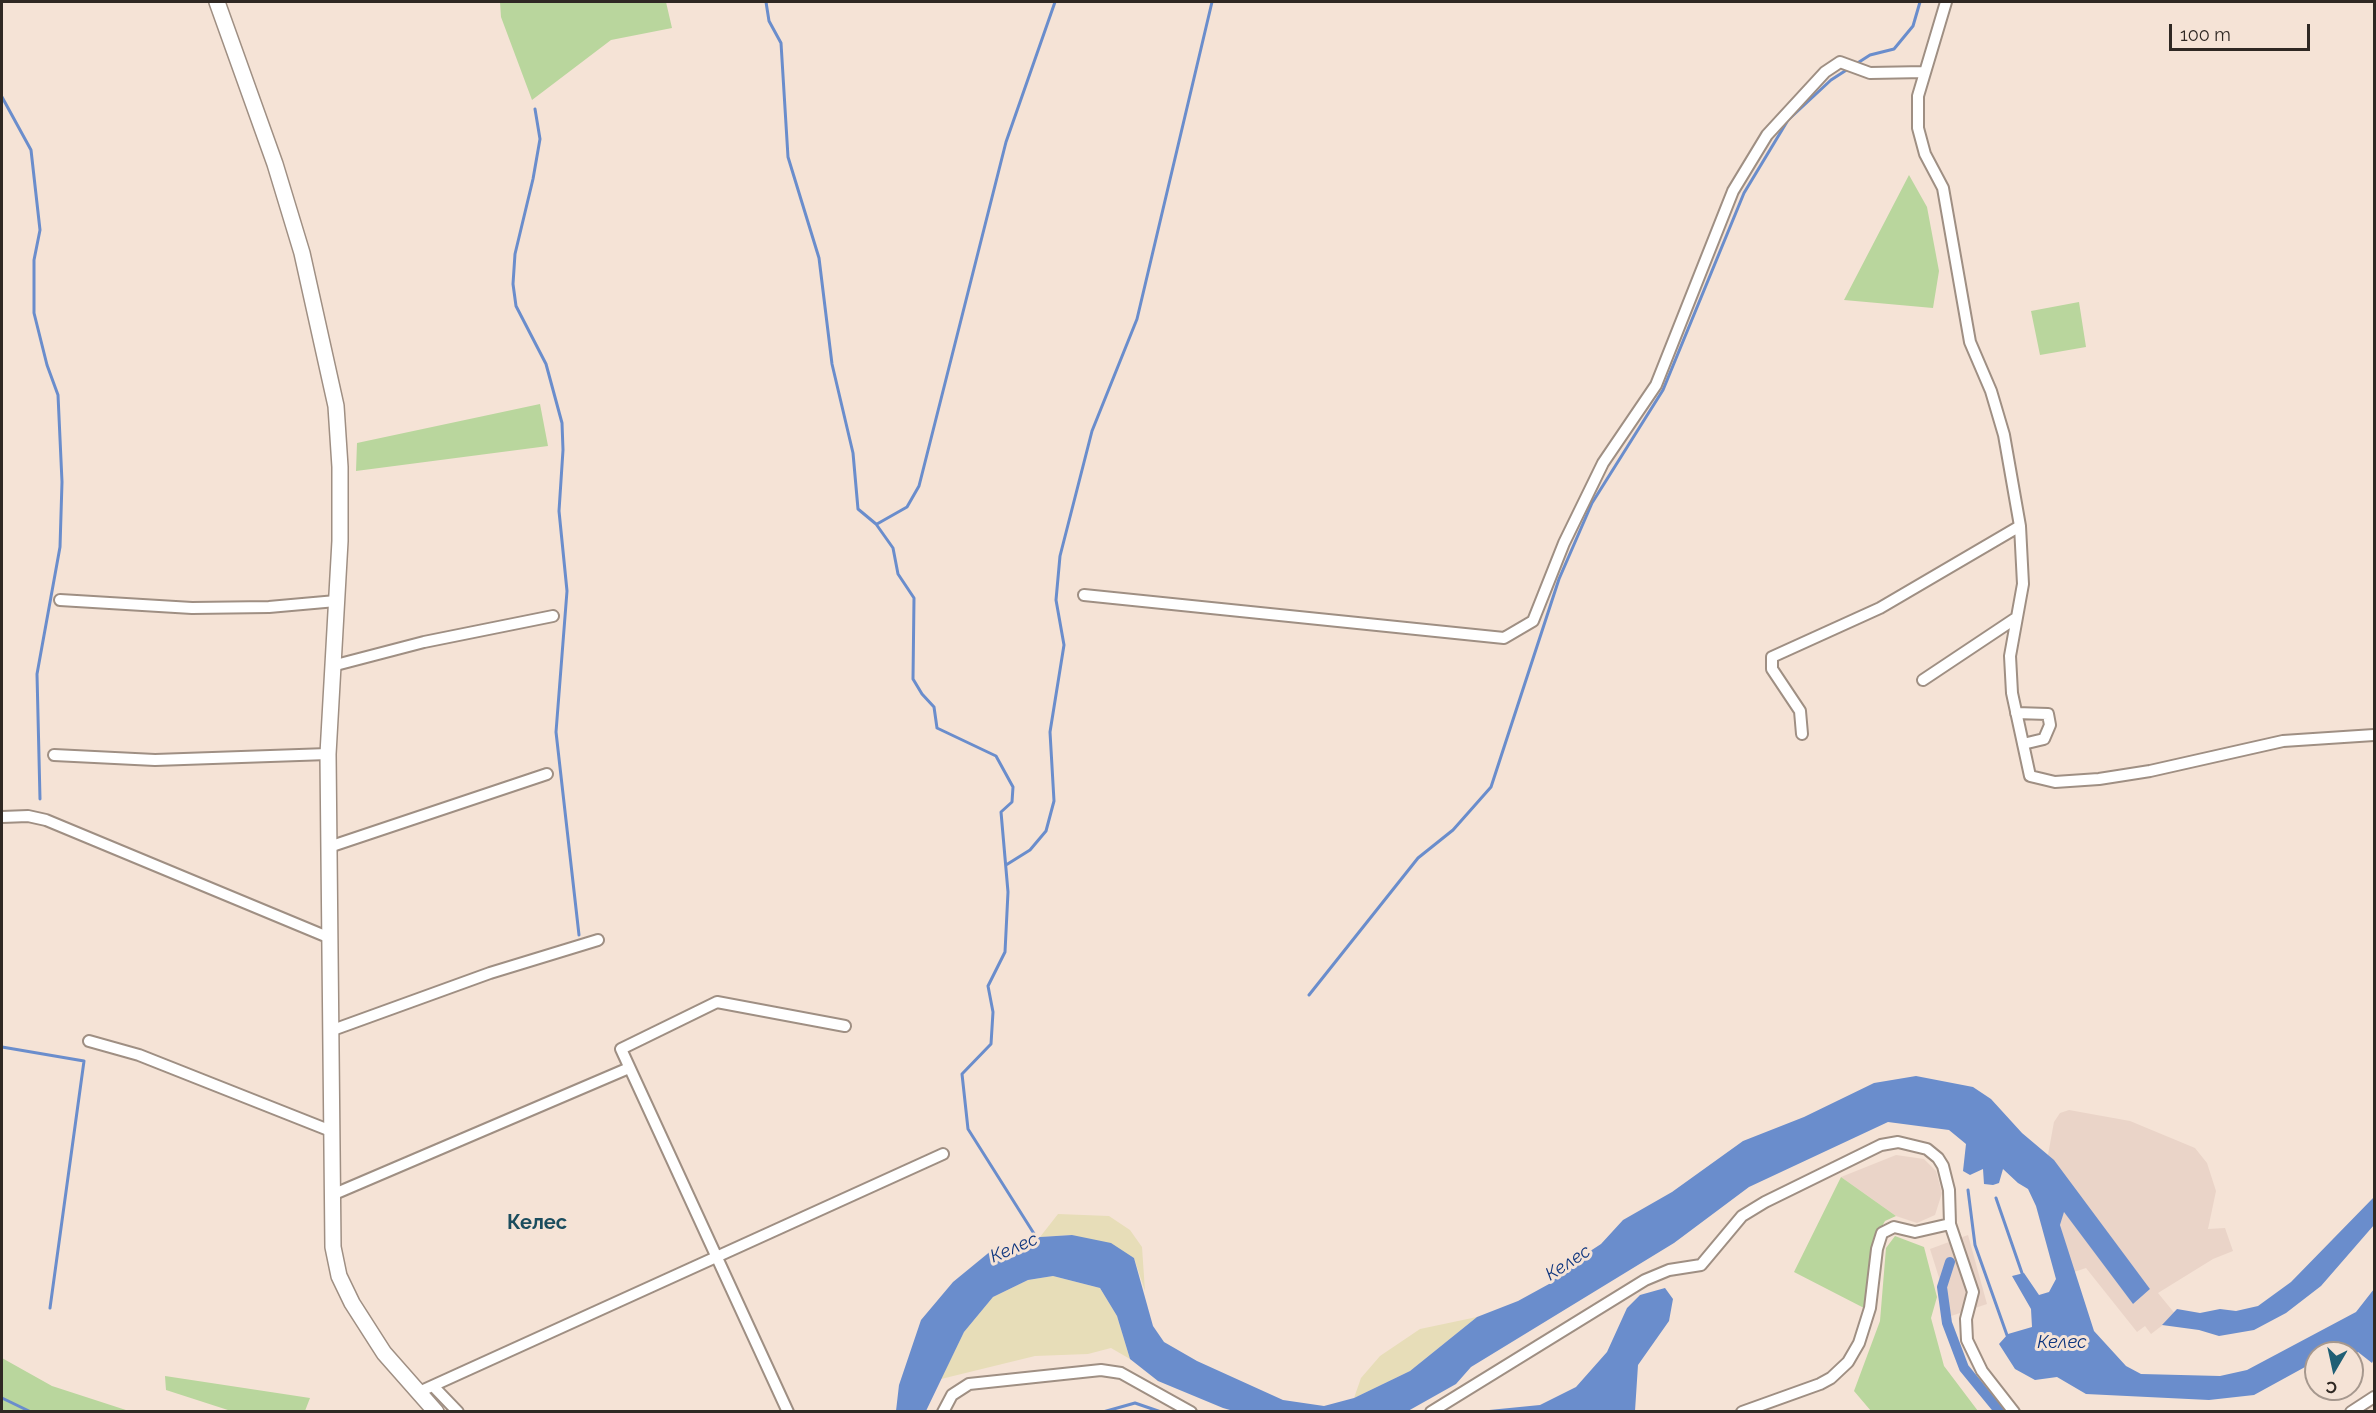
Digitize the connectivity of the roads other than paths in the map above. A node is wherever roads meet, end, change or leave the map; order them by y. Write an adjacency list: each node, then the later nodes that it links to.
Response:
1 (217, 2): 7 (main road)
2 (1947, 2): 3 (street)
3 (1925, 72): 4 (street); 5 (street)
4 (2020, 526): 9 (street); 13 (street)
5 (1084, 596)
6 (60, 600): 7 (street)
7 (336, 601): 10 (main road)
8 (553, 616): 10 (street)
9 (2016, 618): 11 (street); 12 (street)
10 (332, 666): 16 (main road)
11 (1923, 680)
12 (2016, 713): 15 (street); 15 (street)
13 (1802, 734)
14 (2374, 735): 15 (street)
15 (2023, 744)
16 (328, 754): 17 (street); 20 (main road)
17 (54, 755)
18 (547, 774): 20 (street)
19 (2, 817): 21 (street)
20 (329, 847): 21 (main road)
21 (330, 938): 24 (main road)
22 (598, 940): 24 (street)
23 (845, 1026): 26 (street)
24 (330, 1031): 27 (main road)
25 (89, 1041): 27 (street)
26 (629, 1068): 29 (street); 31 (street)
27 (331, 1131): 29 (main road)
28 (943, 1154): 31 (street)
29 (332, 1195): 32 (main road)
30 (1950, 1224): 39 (street); 40 (street); 41 (street)
31 (717, 1257): 32 (street); 36 (street)
32 (426, 1389): 34 (main road); 35 (street)
33 (2374, 1397): 42 (street)
34 (436, 1412)
35 (458, 1412)
36 (788, 1412)
37 (943, 1412): 38 (street)
38 (1191, 1412)
39 (1431, 1412)
40 (1742, 1412)
41 (2014, 1412)
42 (2351, 1412)

